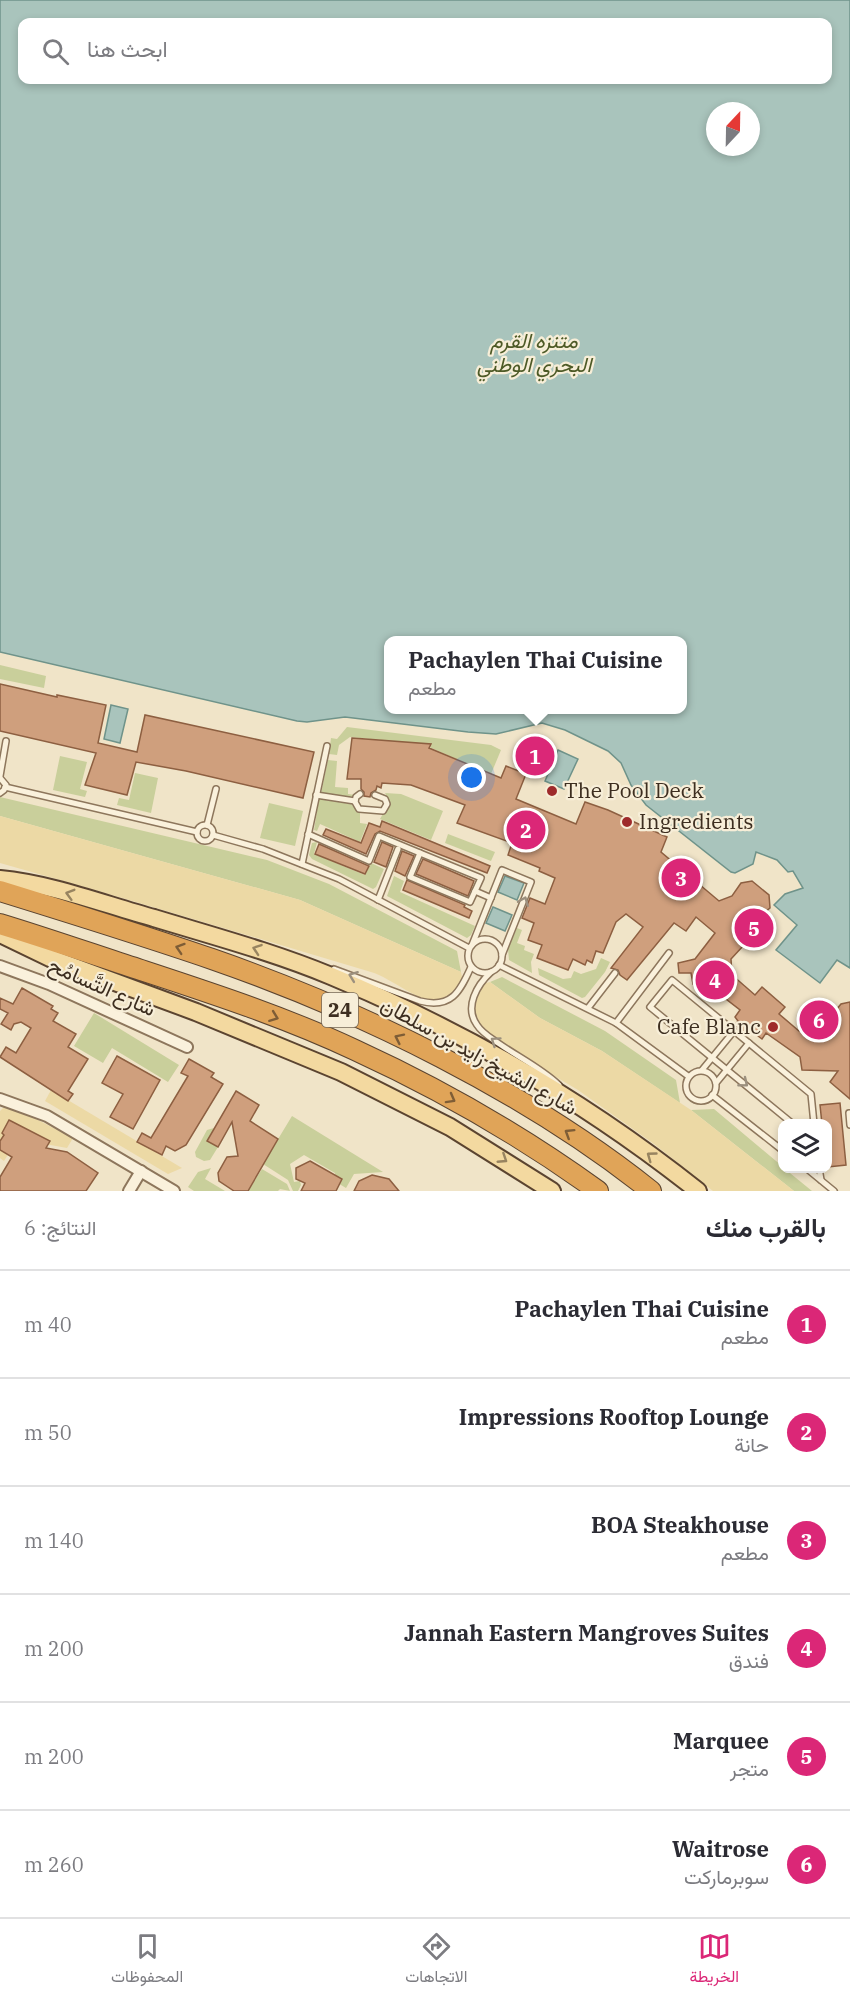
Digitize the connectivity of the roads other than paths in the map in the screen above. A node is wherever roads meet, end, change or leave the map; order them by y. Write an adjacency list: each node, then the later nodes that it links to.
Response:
1 (6, 741): 3 (lane)
2 (327, 746): 8 (lane)
3 (0, 777): 4 (lane)
4 (5, 787): 6 (lane); 12 (lane)
5 (216, 789): 11 (lane)
6 (0, 793)
7 (360, 794): 10 (lane)
8 (316, 795): 10 (lane); 13 (lane)
9 (375, 795): 10 (lane)
10 (355, 801)
11 (207, 825): 12 (lane); 14 (lane)
12 (198, 832): 14 (lane)
13 (308, 834): 16 (lane); 17 (lane)
14 (213, 835): 17 (lane)
15 (398, 849): 22 (lane)
16 (420, 853): 20 (lane); 20 (lane)
17 (302, 864): 22 (lane)
18 (0, 879): 28 (main road, one-way to 18)
19 (0, 891): 60 (highway, شارع الشيخ زايد بن سلطان / 24, one-way to 19)
20 (475, 891): 21 (lane)
21 (491, 898): 25 (lane); 27 (lane, one-way to 21)
22 (378, 900): 25 (lane)
23 (0, 924): 59 (highway, 24, one-way to 59)
24 (0, 934): 58 (main road, one-way to 58)
25 (470, 946): 27 (lane); 31 (lane)
26 (669, 953): 35 (lane)
27 (502, 955): 30 (lane)
28 (290, 960): 31 (lane, one-way to 28); 46 (main road)
29 (0, 966): 38 (street, شارع التَّسامُح)
30 (499, 966): 32 (lane); 34 (lane)
31 (471, 967): 32 (lane)
32 (491, 972): 46 (lane, one-way to 32)
33 (615, 973): 34 (lane)
34 (588, 1008): 35 (lane)
35 (616, 1023): 42 (lane)
36 (734, 1030): 37 (lane); 39 (lane); 39 (lane)
37 (749, 1043): 41 (lane); 49 (lane)
38 (187, 1047)
39 (712, 1058): 40 (lane); 41 (lane)
40 (702, 1070): 42 (lane); 43 (lane)
41 (727, 1070): 43 (lane); 48 (lane, one-way to 48)
42 (688, 1076): 44 (lane)
43 (716, 1083): 44 (lane)
44 (712, 1095): 51 (lane)
45 (0, 1099): 52 (street)
46 (574, 1102): 61 (main road, one-way to 46)
47 (849, 1113): 50 (lane)
48 (787, 1119)
49 (814, 1119)
50 (850, 1125)
51 (778, 1146)
52 (141, 1171): 56 (street); 57 (street)
53 (812, 1173): 55 (lane)
54 (820, 1173): 55 (lane)
55 (821, 1180): 62 (lane)
56 (129, 1191)
57 (174, 1191)
58 (552, 1191)
59 (598, 1191)
60 (651, 1191)
61 (698, 1191)
62 (834, 1191)

